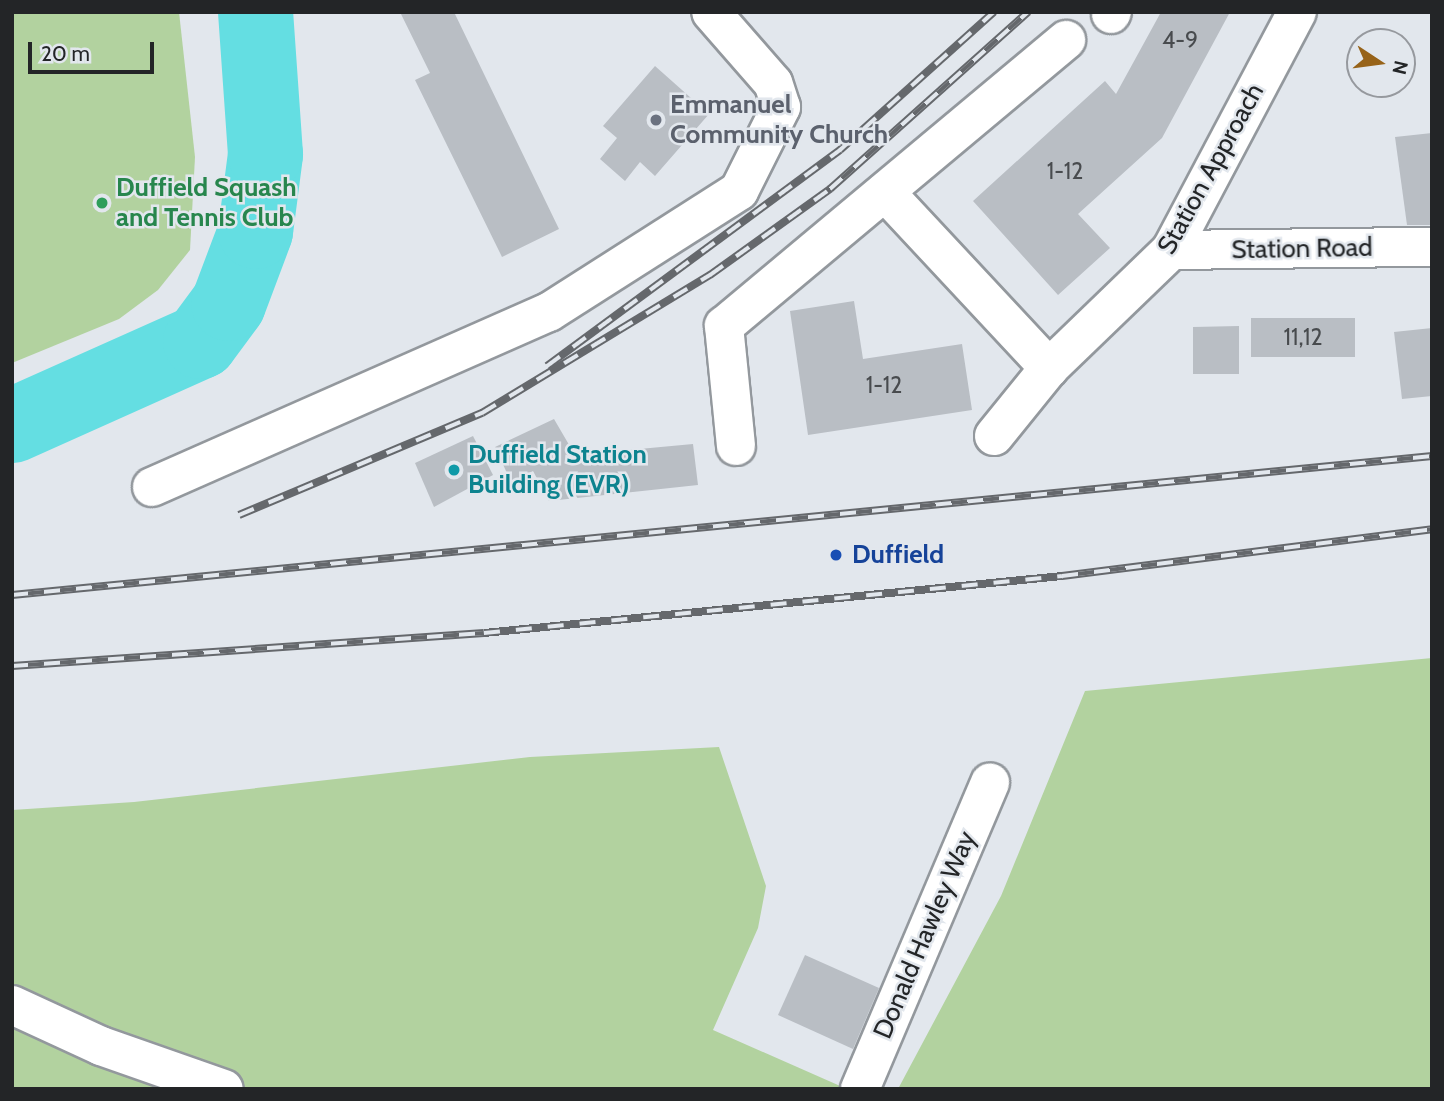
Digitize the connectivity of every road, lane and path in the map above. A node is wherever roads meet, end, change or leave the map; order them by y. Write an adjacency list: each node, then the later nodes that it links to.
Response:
1 (711, 12): 10 (street)
2 (1297, 12): 6 (street, Station Approach)
3 (1066, 40): 4 (street)
4 (885, 192): 7 (street); 9 (street)
5 (1432, 247): 6 (street, Station Road)
6 (1171, 250): 7 (street, Station Approach)
7 (1049, 368): 8 (street, Station Approach)
8 (994, 436)
9 (736, 446)
10 (152, 487)
11 (990, 782): 14 (street, Donald Hawley Way)
12 (12, 1005): 13 (street)
13 (224, 1089)
14 (860, 1089)

